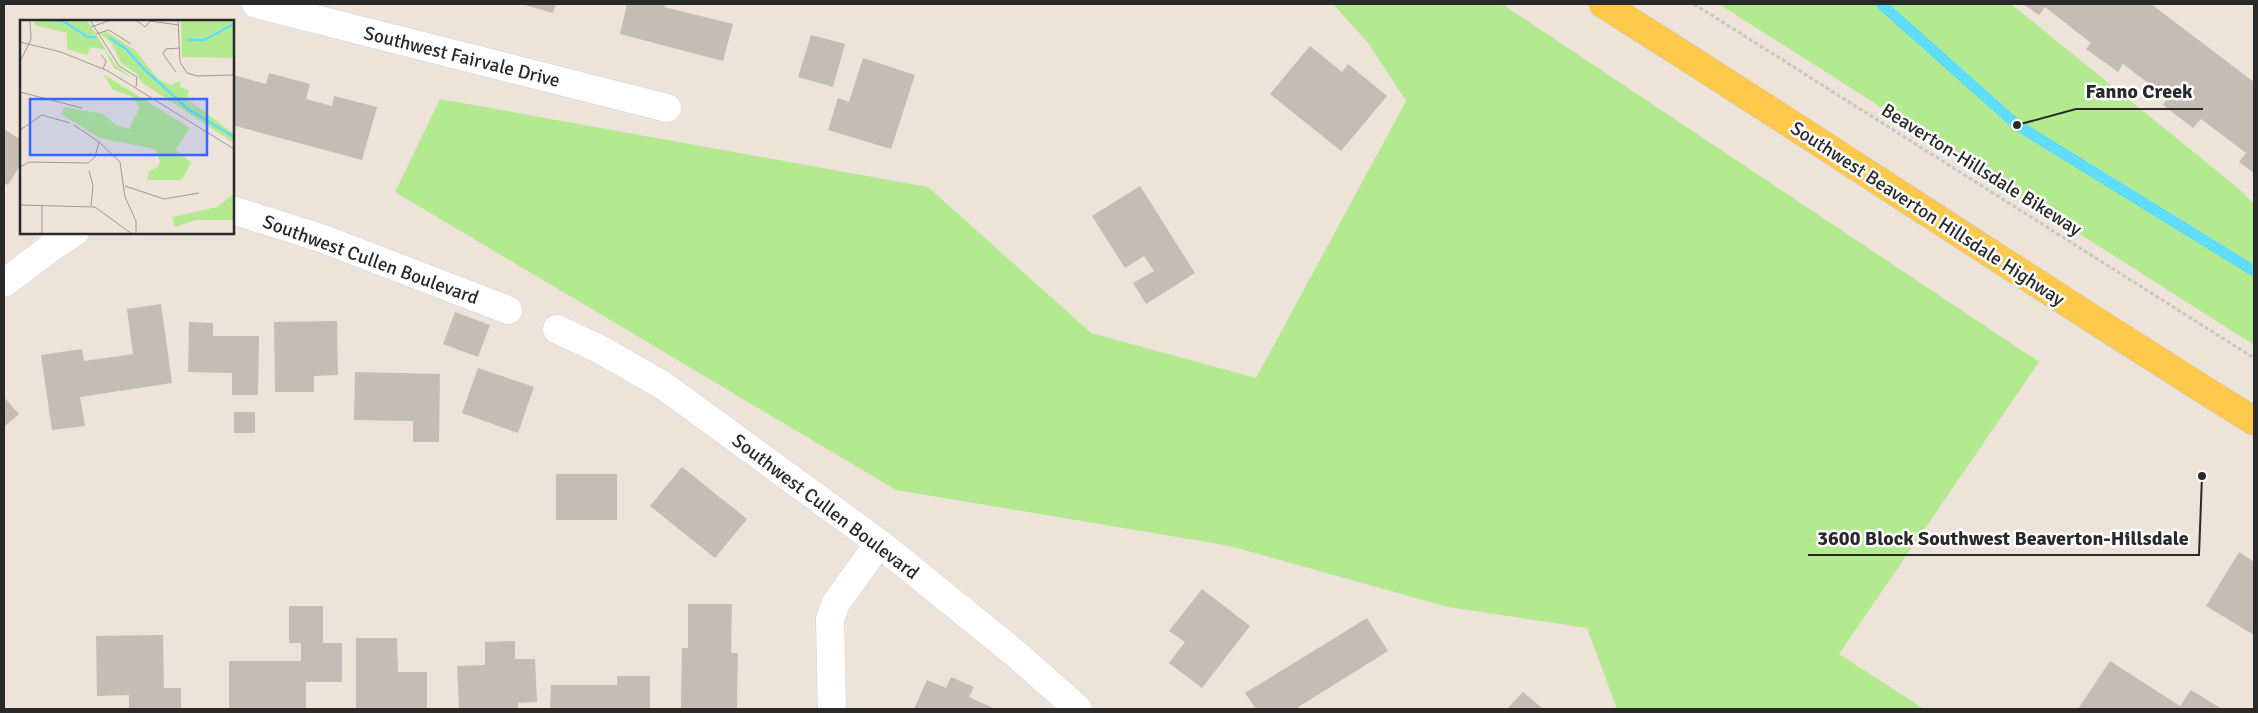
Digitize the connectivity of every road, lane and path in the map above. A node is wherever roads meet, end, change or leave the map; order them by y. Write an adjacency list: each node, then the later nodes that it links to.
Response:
1 (256, 4): 4 (street, Southwest Fairvale Drive)
2 (1603, 4): 11 (main road, Southwest Beaverton Hillsdale Highway)
3 (1694, 4): 10 (path, Beaverton-Hillsdale Bikeway)
4 (667, 108)
5 (234, 211): 8 (street, Southwest Cullen Boulevard)
6 (72, 234): 7 (street)
7 (4, 283)
8 (508, 310)
9 (557, 329): 12 (street, Southwest Cullen Boulevard)
10 (2254, 358)
11 (2254, 421)
12 (879, 543): 13 (street); 14 (street, Southwest Cullen Boulevard)
13 (832, 709)
14 (1078, 709)

